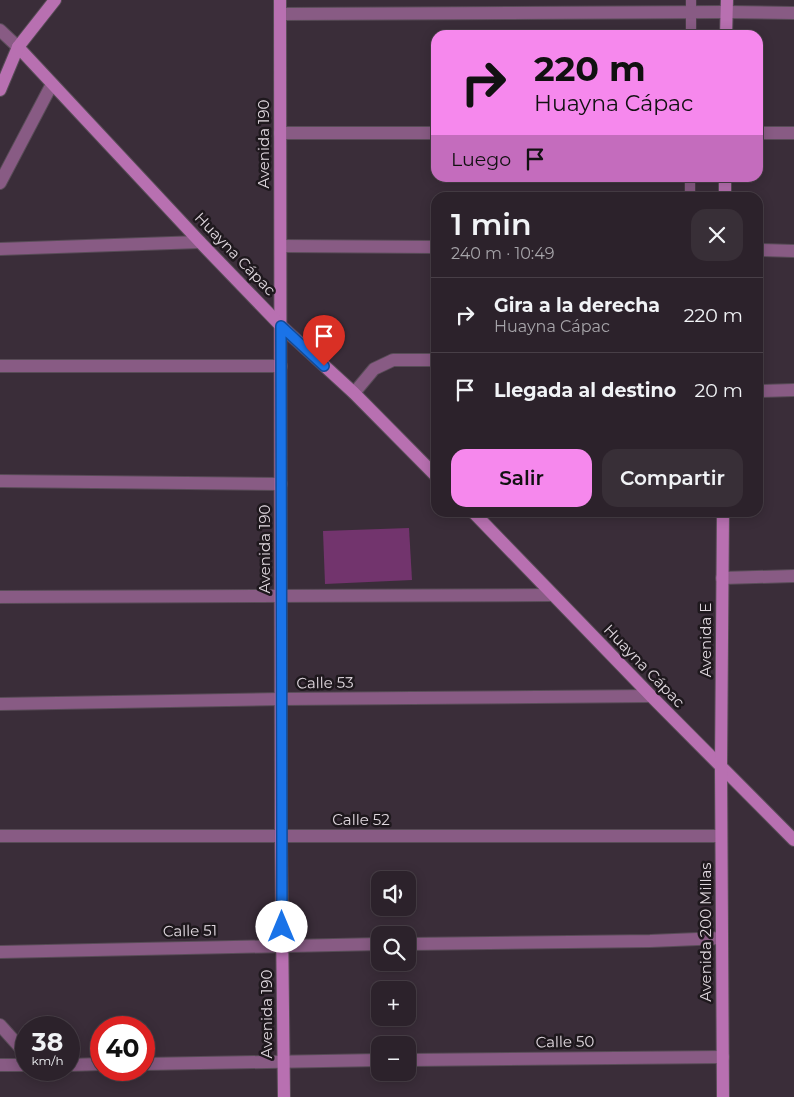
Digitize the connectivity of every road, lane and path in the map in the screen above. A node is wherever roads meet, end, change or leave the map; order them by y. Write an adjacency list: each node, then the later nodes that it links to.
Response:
1 (55, 0): 10 (street)
2 (280, 0): 6 (street, Avenida 190)
3 (691, 6): 4 (street); 6 (street); 8 (lane)
4 (727, 6): 5 (street); 9 (street)
5 (794, 13)
6 (280, 14): 14 (street, Avenida 190)
7 (0, 30): 10 (street)
8 (691, 30)
9 (726, 30)
10 (18, 47): 11 (street, Huayna Cápac); 12 (street)
11 (52, 84): 17 (street); 18 (street, Huayna Cápac)
12 (0, 90)
13 (431, 132): 14 (street)
14 (280, 133): 19 (street, Avenida 190)
15 (763, 133): 16 (street)
16 (794, 133)
17 (0, 183)
18 (200, 242): 21 (street); 24 (street, Huayna Cápac)
19 (280, 246): 20 (street); 24 (street, Avenida 190)
20 (431, 247)
21 (0, 249)
22 (763, 250): 23 (street)
23 (794, 251)
24 (281, 326): 27 (street, Avenida 190); 30 (street, Huayna Cápac)
25 (431, 360): 30 (street)
26 (0, 366): 27 (street)
27 (281, 366): 33 (street, Avenida 190)
28 (794, 390): 29 (street)
29 (763, 391)
30 (354, 392): 31 (street, Huayna Cápac)
31 (431, 471)
32 (0, 480): 33 (street)
33 (281, 484): 40 (street, Avenida 190)
34 (478, 517): 38 (street, Huayna Cápac)
35 (723, 517): 37 (street, Avenida E)
36 (794, 576): 37 (street)
37 (722, 578): 44 (street, Avenida E)
38 (552, 595): 40 (street); 41 (street, Huayna Cápac)
39 (0, 597): 40 (street)
40 (281, 597): 42 (street, Avenida 190)
41 (650, 696): 42 (street, Calle 53); 44 (street, Huayna Cápac)
42 (282, 699): 43 (street, Calle 53); 46 (street, Avenida 190)
43 (0, 704)
44 (721, 767): 47 (street, Avenida 200 Millas); 48 (street, Huayna Cápac)
45 (0, 836): 46 (street, Calle 52)
46 (281, 836): 47 (street, Calle 52); 52 (street, Avenida 190)
47 (721, 836): 49 (street, Avenida 200 Millas)
48 (794, 840)
49 (722, 938): 51 (street); 56 (street, Avenida 200 Millas)
50 (371, 944): 52 (street, Calle 51)
51 (416, 944)
52 (282, 945): 53 (street, Calle 51); 59 (street, Avenida 190)
53 (0, 952)
54 (0, 1025): 55 (street)
55 (15, 1042)
56 (723, 1057): 58 (street, Calle 50); 64 (street, Avenida 200 Millas)
57 (371, 1060): 59 (street)
58 (416, 1060)
59 (283, 1061): 60 (street); 63 (street, Avenida 190)
60 (155, 1064)
61 (0, 1065): 62 (street)
62 (15, 1065)
63 (284, 1097)
64 (723, 1097)

